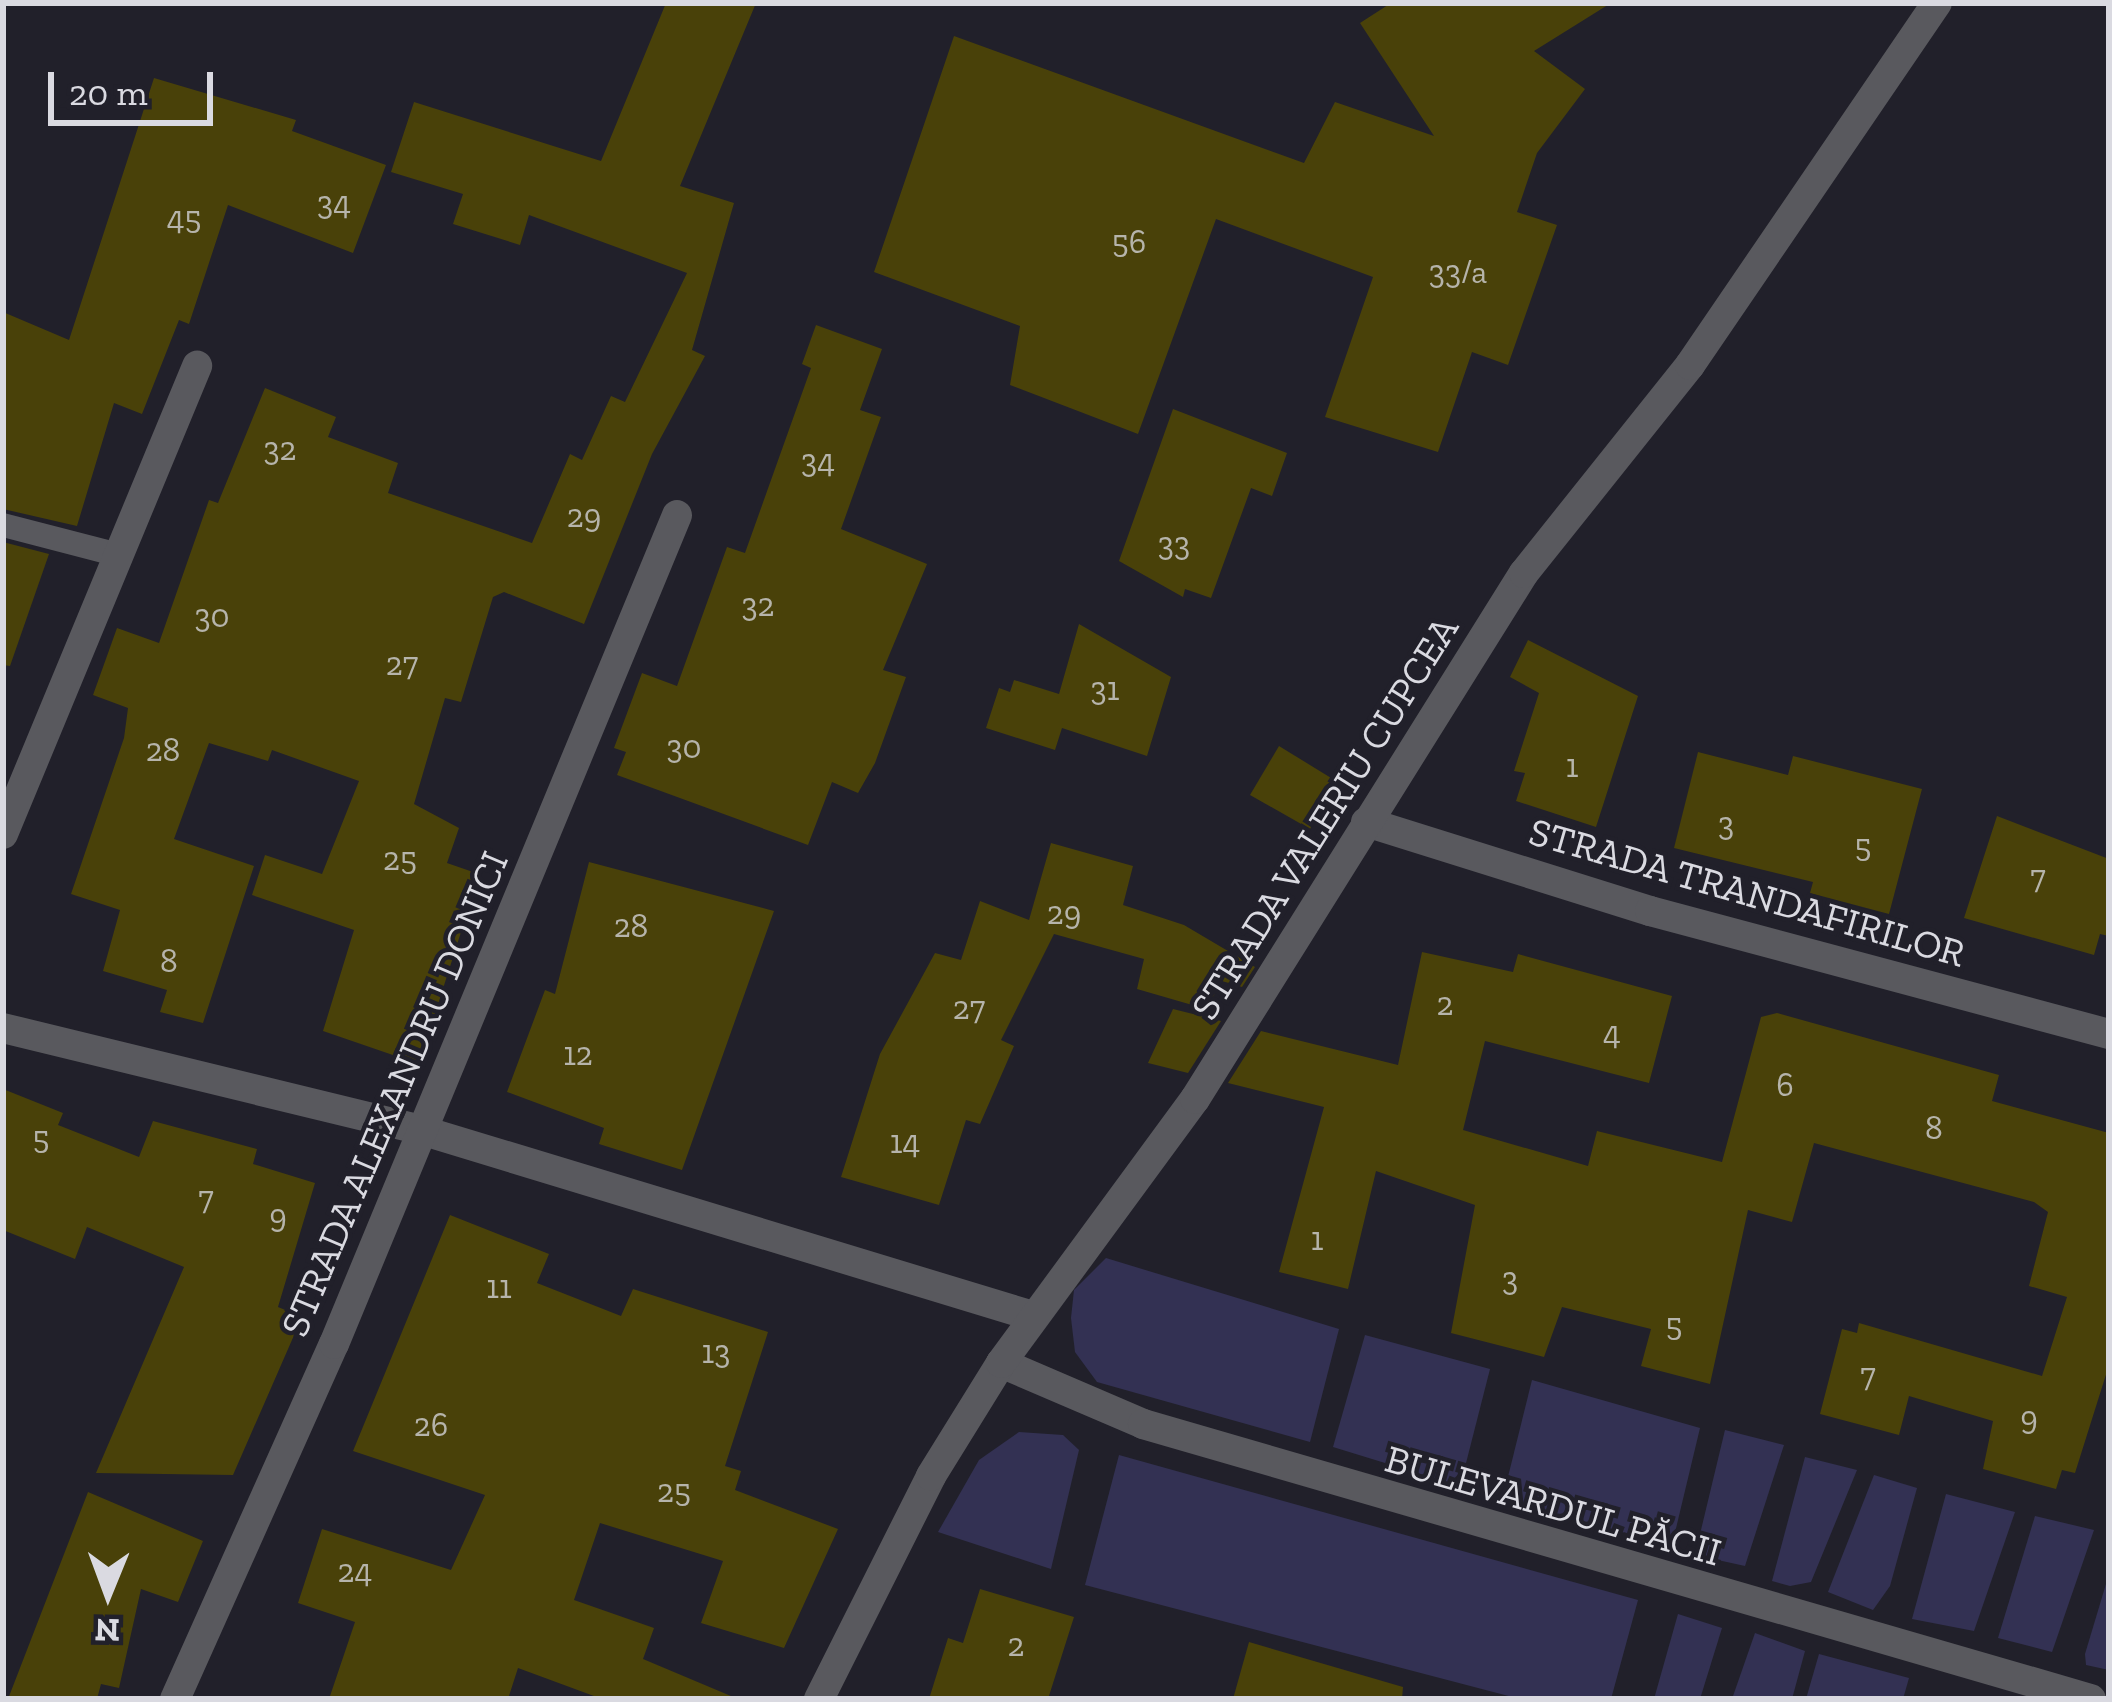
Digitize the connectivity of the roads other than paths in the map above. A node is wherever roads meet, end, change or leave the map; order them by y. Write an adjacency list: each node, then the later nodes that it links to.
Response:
1 (1937, 3): 6 (street, STRADA VALERIU CUPCEA)
2 (197, 366): 5 (street)
3 (677, 515): 10 (street, STRADA ALEXANDRU DONICI)
4 (3, 525): 5 (lane)
5 (118, 555): 7 (street)
6 (1366, 822): 9 (street, STRADA TRANDAFIRILOR); 11 (street, STRADA VALERIU CUPCEA)
7 (3, 834)
8 (3, 1028): 10 (street)
9 (2109, 1034)
10 (424, 1130): 11 (street); 13 (street, STRADA ALEXANDRU DONICI)
11 (1033, 1316): 12 (street, STRADA VALERIU CUPCEA)
12 (1001, 1364): 14 (street, STRADA VALERIU CUPCEA); 15 (street, BULEVARDUL PĂCII)
13 (176, 1699)
14 (818, 1699)
15 (2091, 1699)

